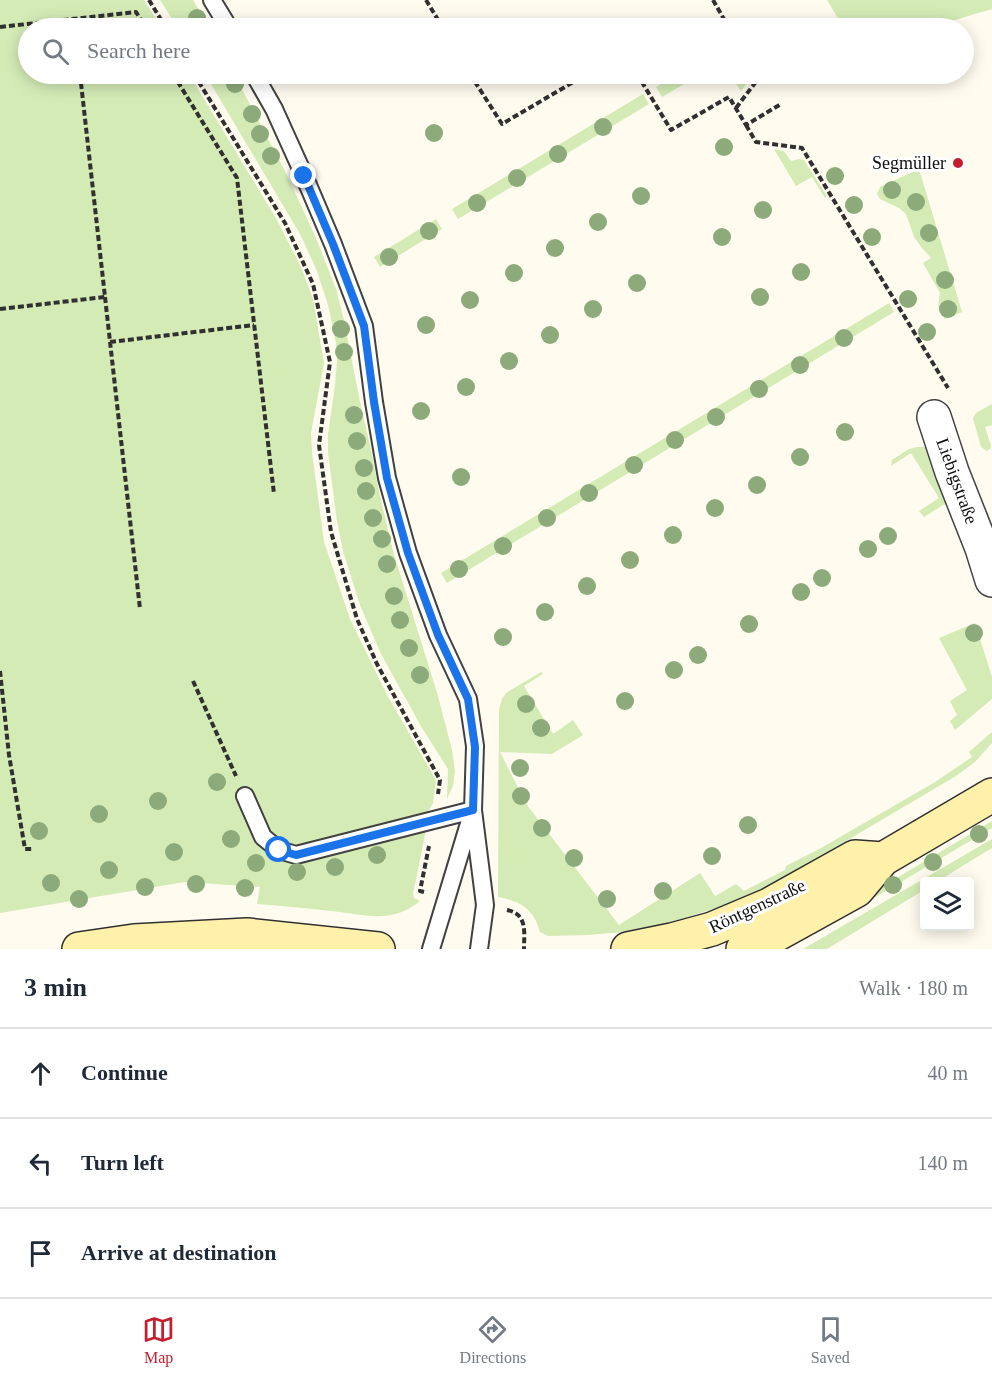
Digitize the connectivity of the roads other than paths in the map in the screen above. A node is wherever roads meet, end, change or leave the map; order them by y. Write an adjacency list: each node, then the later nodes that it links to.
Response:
1 (212, 0): 2 (lane)
2 (223, 18)
3 (260, 84): 8 (lane)
4 (942, 405): 5 (street, Liebigstraße)
5 (992, 580)
6 (992, 795): 9 (street, Röntgenstraße)
7 (245, 796): 8 (lane)
8 (473, 810): 12 (lane); 13 (lane)
9 (883, 859): 14 (street, Röntgenstraße); 15 (street, Röntgenstraße)
10 (80, 949): 11 (street)
11 (378, 949)
12 (431, 949)
13 (479, 949)
14 (628, 949)
15 (743, 949)

